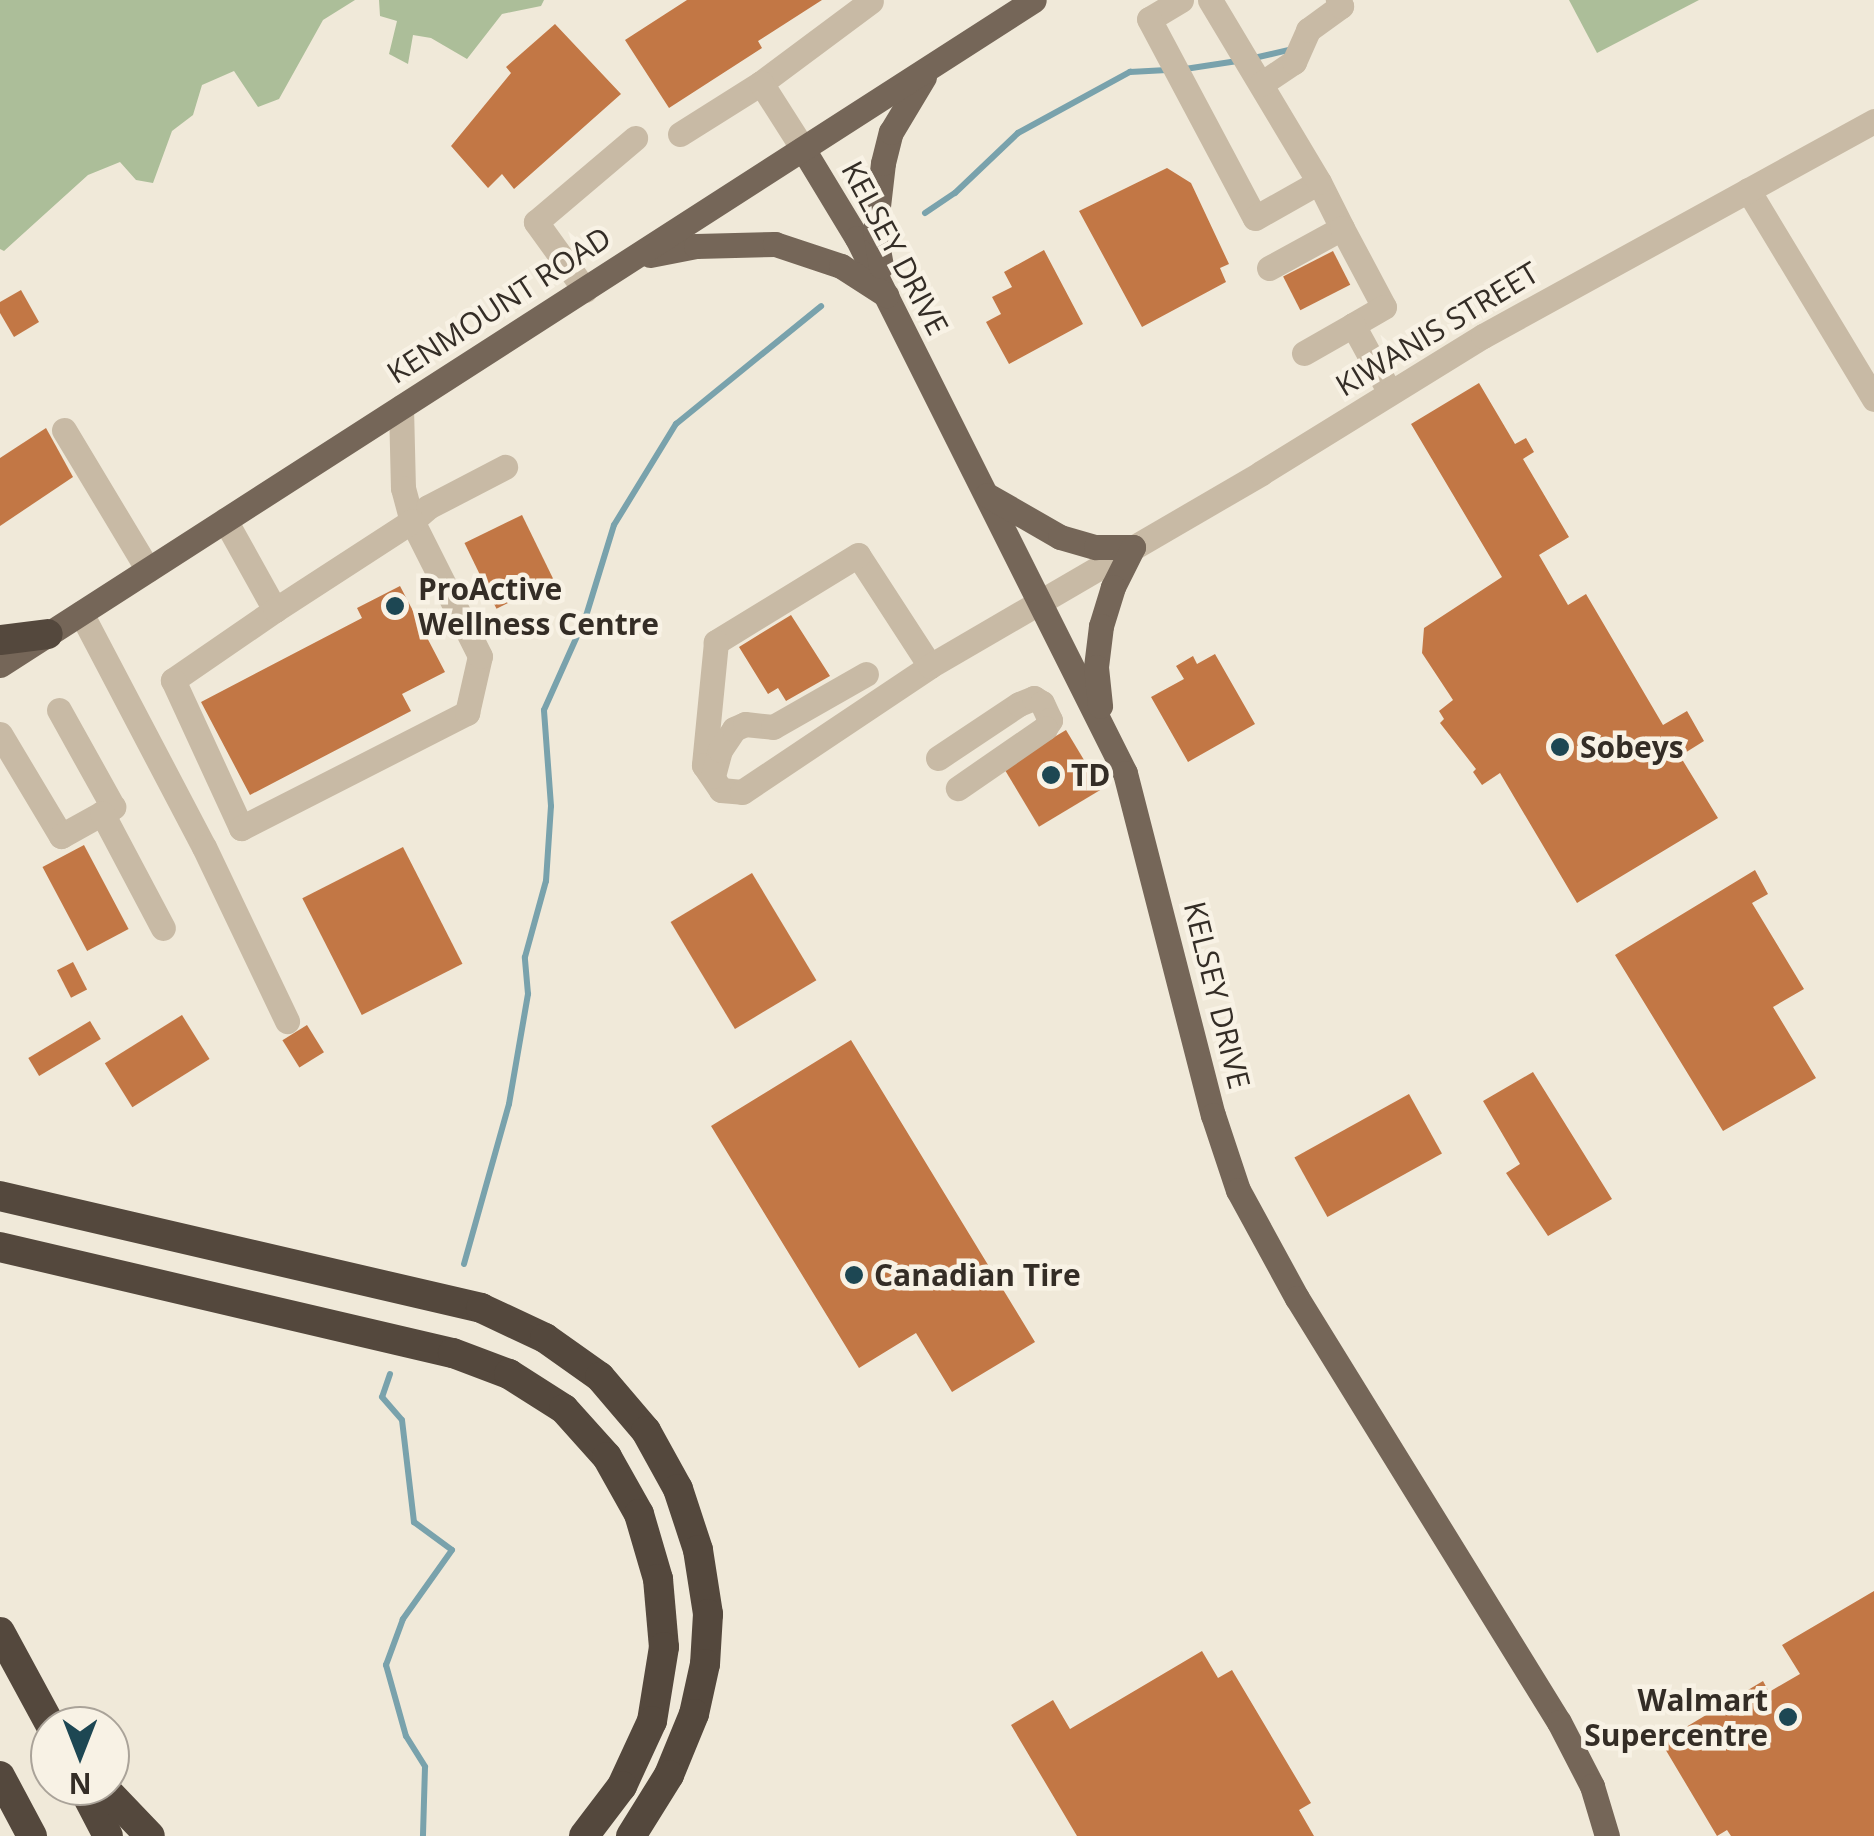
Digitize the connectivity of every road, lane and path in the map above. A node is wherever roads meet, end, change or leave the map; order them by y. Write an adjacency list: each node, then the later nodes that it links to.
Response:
1 (1034, 0): 6 (main road, KENMOUNT ROAD)
2 (1181, 0): 13 (street)
3 (1210, 0): 8 (street)
4 (1338, 0): 8 (street)
5 (871, 1): 7 (street)
6 (933, 65): 12 (main road, KENMOUNT ROAD); 19 (main road)
7 (761, 82): 10 (street); 12 (street)
8 (1261, 84): 13 (street)
9 (1874, 121): 14 (street, KIWANIS STREET)
10 (680, 134)
11 (635, 138): 18 (street)
12 (804, 149): 16 (main road, KENMOUNT ROAD); 19 (main road, KELSEY DRIVE)
13 (1319, 182): 15 (street)
14 (1748, 190): 22 (street, KIWANIS STREET); 23 (street)
15 (1342, 228): 17 (street); 20 (street)
16 (634, 258): 18 (main road, KENMOUNT ROAD); 19 (main road)
17 (1269, 268)
18 (585, 290): 24 (main road, KENMOUNT ROAD)
19 (886, 295): 27 (main road, KELSEY DRIVE)
20 (1353, 325): 21 (street); 22 (street)
21 (1304, 353)
22 (1390, 393): 30 (street, KIWANIS STREET)
23 (1874, 399)
24 (402, 407): 28 (main road, KENMOUNT ROAD); 29 (street)
25 (64, 430): 31 (street)
26 (505, 467): 29 (street)
27 (984, 494): 30 (main road); 32 (main road, KELSEY DRIVE)
28 (225, 520): 31 (main road, KENMOUNT ROAD); 33 (street)
29 (412, 522): 33 (street); 47 (street)
30 (1134, 546): 32 (street, KIWANIS STREET); 41 (main road)
31 (148, 570): 34 (main road, KENMOUNT ROAD)
32 (1039, 602): 38 (street, KIWANIS STREET); 41 (main road, KELSEY DRIVE)
33 (275, 610): 47 (street)
34 (81, 613): 35 (main road, KENMOUNT ROAD); 48 (street)
35 (48, 634): 36 (highway); 37 (main road, KENMOUNT ROAD)
36 (0, 640)
37 (0, 665)
38 (930, 666): 44 (street, KIWANIS STREET); 44 (street)
39 (866, 674): 44 (street)
40 (60, 710): 46 (street)
41 (1102, 721): 63 (main road, KELSEY DRIVE)
42 (0, 734): 46 (street)
43 (938, 758): 45 (street)
44 (711, 780)
45 (958, 788)
46 (102, 814): 49 (street)
47 (242, 828): 48 (street)
48 (204, 846): 50 (street)
49 (163, 928)
50 (287, 1022)
51 (0, 1196): 62 (highway)
52 (0, 1247): 61 (highway)
53 (0, 1632): 54 (highway)
54 (40, 1706)
55 (0, 1776): 58 (highway)
56 (92, 1806): 59 (highway)
57 (121, 1806): 60 (highway)
58 (32, 1836)
59 (108, 1836)
60 (150, 1836)
61 (584, 1836)
62 (632, 1836)
63 (1607, 1836)

